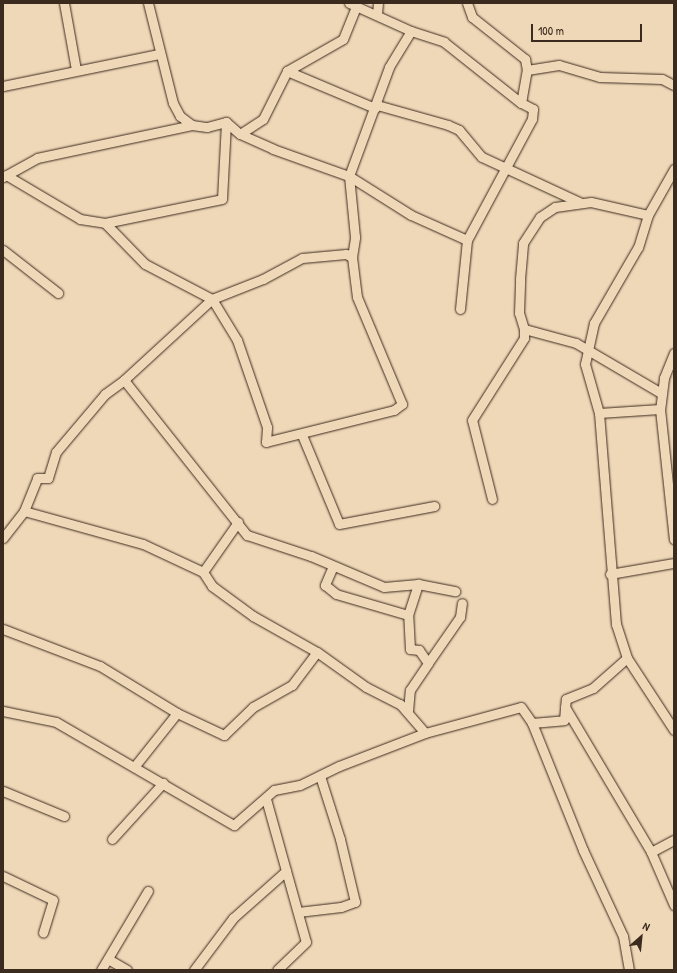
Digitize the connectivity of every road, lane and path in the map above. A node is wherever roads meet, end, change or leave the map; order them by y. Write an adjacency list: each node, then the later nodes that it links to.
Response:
1 (64, 3): 9 (street)
2 (148, 3): 8 (street)
3 (378, 3): 6 (street)
4 (467, 3): 10 (street)
5 (352, 5): 6 (street); 11 (street)
6 (377, 14): 7 (street)
7 (411, 32): 14 (street); 15 (street)
8 (159, 54): 9 (street); 17 (street)
9 (76, 70): 13 (street)
10 (527, 70): 12 (street); 14 (street)
11 (287, 71): 15 (street); 18 (street)
12 (674, 85)
13 (3, 86)
14 (521, 103): 19 (street)
15 (377, 105): 19 (street); 22 (street)
16 (226, 122): 17 (street); 18 (street); 25 (street)
17 (192, 125): 21 (street)
18 (240, 134): 22 (street)
19 (505, 169): 23 (street); 26 (street)
20 (674, 169): 24 (street)
21 (4, 176): 25 (street)
22 (349, 176): 26 (street); 28 (street)
23 (579, 202): 24 (street); 32 (street)
24 (648, 215): 33 (street)
25 (105, 223): 30 (street)
26 (467, 240): 31 (street)
27 (3, 250): 29 (street)
28 (352, 257): 30 (street); 39 (street)
29 (58, 293)
30 (212, 299): 35 (street); 39 (street)
31 (460, 309)
32 (524, 329): 33 (street); 40 (street)
33 (587, 348): 36 (street); 38 (street)
34 (674, 353): 36 (street)
35 (124, 380): 42 (street); 43 (street)
36 (661, 393): 37 (street)
37 (660, 409): 38 (street); 45 (street)
38 (599, 413): 49 (street)
39 (302, 435): 41 (street)
40 (492, 499)
41 (434, 506)
42 (24, 511): 44 (street); 48 (street)
43 (238, 522): 47 (street); 48 (street)
44 (3, 538)
45 (674, 539)
46 (674, 563): 49 (street)
47 (333, 566): 50 (street); 53 (street)
48 (203, 572): 55 (street)
49 (610, 574): 56 (street)
50 (418, 584): 51 (street); 53 (street)
51 (455, 592)
52 (462, 603): 57 (street)
53 (408, 615): 57 (street)
54 (3, 629): 61 (street)
55 (317, 652): 60 (street); 61 (street)
56 (627, 658): 58 (street); 63 (street)
57 (428, 663): 60 (street)
58 (565, 707): 62 (street); 73 (street)
59 (3, 711): 65 (street)
60 (408, 711): 64 (street)
61 (178, 713): 65 (street)
62 (532, 723): 64 (street); 85 (street)
63 (674, 730)
64 (425, 733): 66 (street)
65 (134, 767): 67 (street)
66 (320, 776): 69 (street); 78 (street)
67 (164, 783): 69 (street); 71 (street)
68 (3, 791): 70 (street)
69 (266, 799): 74 (street)
70 (64, 816)
71 (112, 839)
72 (674, 840): 73 (street)
73 (651, 852): 77 (street)
74 (286, 871): 78 (street); 83 (street)
75 (3, 876): 79 (street)
76 (148, 891): 80 (street)
77 (674, 905)
78 (298, 912): 84 (street)
79 (43, 932)
80 (108, 960): 81 (street); 82 (street)
81 (101, 970)
82 (128, 970)
83 (194, 970)
84 (276, 970)
85 (629, 970)

